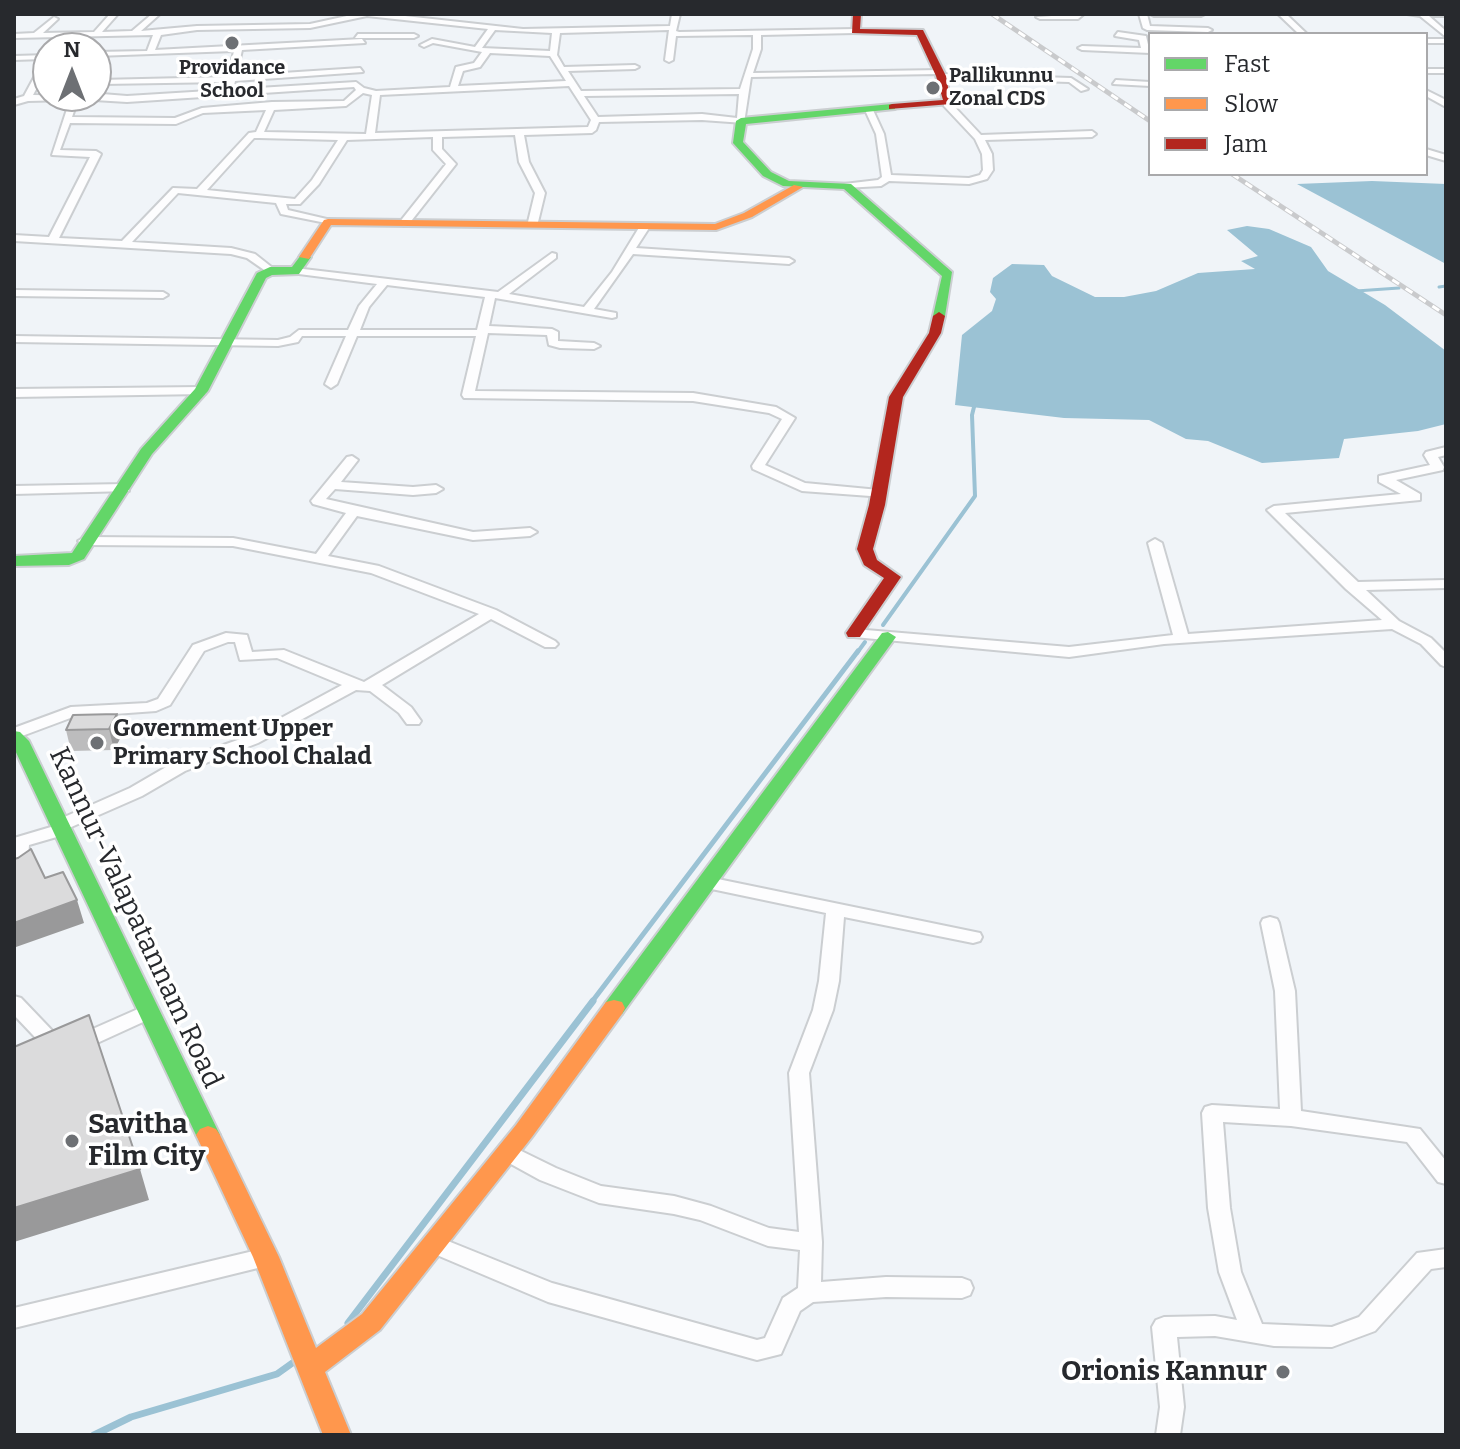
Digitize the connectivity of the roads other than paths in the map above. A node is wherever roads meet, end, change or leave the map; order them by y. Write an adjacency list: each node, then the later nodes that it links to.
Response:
1 (114, 14): 24 (street)
2 (156, 14): 29 (street)
3 (367, 14): 12 (street); 19 (street)
4 (676, 14): 21 (street)
5 (1080, 14): 14 (street)
6 (1143, 14): 25 (street)
7 (1154, 14): 13 (street)
8 (1282, 14): 26 (street)
9 (1411, 14): 10 (street)
10 (1422, 14): 11 (street); 33 (street)
11 (1446, 14)
12 (356, 15): 17 (street)
13 (1200, 15): 25 (street)
14 (1040, 17)
15 (54, 19): 23 (street)
16 (198, 19): 20 (street)
17 (345, 19): 20 (street); 34 (street)
18 (856, 23): 30 (street); 47 (street)
19 (494, 27): 22 (street); 38 (street)
20 (191, 29): 27 (street)
21 (673, 30): 22 (street); 30 (street); 43 (street)
22 (556, 31): 42 (street)
23 (40, 32)
24 (98, 32)
25 (1209, 32)
26 (1301, 32)
27 (158, 33): 29 (street); 40 (street)
28 (112, 34): 29 (street)
29 (133, 34)
30 (757, 34): 48 (street)
31 (1118, 34): 39 (street)
32 (414, 36): 34 (street)
33 (1446, 38)
34 (360, 39): 36 (street); 46 (street)
35 (424, 45): 38 (street)
36 (239, 48): 40 (street); 49 (street)
37 (1082, 48): 39 (street)
38 (484, 51): 42 (street); 56 (street)
39 (1147, 51)
40 (150, 53): 41 (street)
41 (112, 54)
42 (553, 54): 45 (street)
43 (669, 60)
44 (635, 67): 45 (street)
45 (562, 69): 52 (street)
46 (360, 70): 49 (street); 54 (street)
47 (940, 74): 48 (street); 57 (street); 66 (street)
48 (749, 75): 58 (street)
49 (231, 79): 50 (street); 59 (street)
50 (112, 82)
51 (1116, 82): 53 (street)
52 (571, 83): 56 (street); 61 (street)
53 (1148, 84)
54 (359, 87): 59 (street); 60 (street); 67 (street)
55 (32, 88): 62 (street)
56 (453, 89): 60 (street)
57 (1084, 89)
58 (744, 91): 61 (street); 72 (street)
59 (230, 92): 64 (street)
60 (376, 93): 77 (street)
61 (578, 94): 71 (street)
62 (27, 98): 63 (street); 65 (street)
63 (32, 98)
64 (112, 98)
65 (14, 102)
66 (947, 104): 68 (street); 79 (street)
67 (272, 105): 70 (street); 76 (street)
68 (869, 110): 72 (street); 80 (street)
69 (70, 112): 70 (street)
70 (67, 120): 90 (street)
71 (595, 120): 72 (street); 73 (street)
72 (741, 121): 82 (street)
73 (519, 133): 74 (street); 86 (street)
74 (437, 134): 77 (street); 87 (street)
75 (1092, 134): 79 (street)
76 (259, 135): 78 (street); 83 (street)
77 (370, 135): 78 (street)
78 (344, 137): 84 (street)
79 (979, 138): 80 (street)
80 (887, 178): 81 (street)
81 (847, 186): 82 (street); 117 (street)
82 (798, 187): 88 (street)
83 (200, 192): 84 (street); 91 (street)
84 (280, 200): 85 (street)
85 (328, 222): 87 (street); 96 (street)
86 (533, 222): 87 (street); 88 (street)
87 (404, 223)
88 (644, 228): 92 (street)
89 (14, 238): 90 (street)
90 (53, 239): 91 (street)
91 (124, 245): 95 (street)
92 (630, 251): 94 (street); 101 (street)
93 (552, 256): 100 (street)
94 (789, 261)
95 (270, 271): 96 (street); 106 (street)
96 (295, 271): 97 (street)
97 (385, 281): 100 (street); 104 (street)
98 (14, 293): 99 (street)
99 (163, 295)
100 (495, 295): 101 (street); 103 (street)
101 (586, 311): 102 (street)
102 (612, 315)
103 (483, 331): 104 (street); 107 (street); 117 (street)
104 (353, 332): 106 (street); 108 (street)
105 (14, 339): 106 (street)
106 (223, 343): 109 (street)
107 (594, 346)
108 (331, 384)
109 (201, 391): 110 (street); 114 (street)
110 (14, 393)
111 (1446, 451): 125 (street)
112 (352, 460): 113 (street)
113 (332, 485): 115 (street); 118 (street)
114 (124, 488): 116 (street); 120 (street)
115 (436, 489)
116 (14, 490)
117 (879, 494): 128 (street)
118 (354, 511): 119 (street); 122 (street)
119 (530, 532)
120 (85, 541): 122 (street); 123 (street)
121 (1155, 543): 130 (street)
122 (320, 558): 126 (street)
123 (14, 561)
124 (1446, 584): 125 (street)
125 (1351, 586): 127 (street)
126 (491, 613): 131 (street); 134 (street)
127 (1394, 624): 130 (street); 132 (street)
128 (854, 633): 129 (street)
129 (888, 637): 130 (street); 139 (street)
130 (1182, 639)
131 (550, 644)
132 (1446, 662)
133 (354, 685): 134 (street); 136 (street); 137 (street)
134 (374, 686): 135 (street)
135 (413, 721)
136 (14, 735): 137 (street, Kannur-Valapatannam Road)
137 (60, 828): 138 (street); 144 (street, Kannur-Valapatannam Road)
138 (14, 873)
139 (708, 883): 140 (street); 146 (street)
140 (836, 909): 142 (street); 148 (street)
141 (1270, 923): 145 (street)
142 (973, 937)
143 (14, 1003): 144 (street)
144 (147, 1012): 150 (street, Kannur-Valapatannam Road)
145 (1291, 1118): 147 (street); 155 (street)
146 (507, 1152): 148 (street); 149 (street)
147 (1446, 1176)
148 (811, 1242): 153 (street)
149 (433, 1244): 153 (street); 156 (street)
150 (266, 1257): 154 (street); 156 (street, Kannur-Valapatannam Road)
151 (1446, 1258): 155 (street)
152 (962, 1288): 153 (street)
153 (809, 1293)
154 (14, 1318)
155 (1253, 1332): 158 (street)
156 (310, 1368): 157 (street, Kannur-Valapatannam Road)
157 (337, 1435)
158 (1168, 1435)

